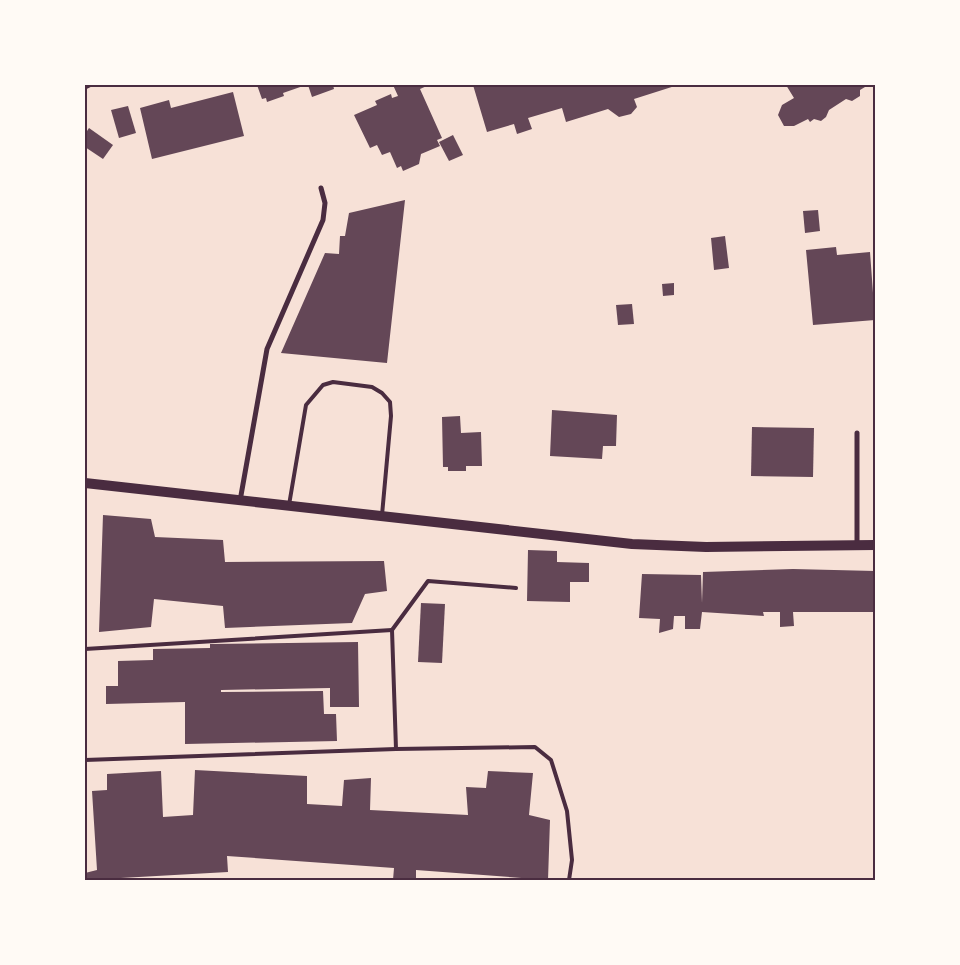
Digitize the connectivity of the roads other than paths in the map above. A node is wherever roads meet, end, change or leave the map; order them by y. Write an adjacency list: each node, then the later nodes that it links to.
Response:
1 (90, 85): 2 (street)
2 (85, 87)
3 (321, 188): 6 (street)
4 (857, 433): 10 (street)
5 (85, 483): 6 (main road)
6 (240, 501): 7 (main road)
7 (289, 505): 8 (main road); 8 (lane)
8 (382, 515): 10 (main road)
9 (875, 545): 10 (main road)
10 (857, 546)
11 (516, 588): 12 (lane)
12 (392, 630): 13 (lane); 14 (lane)
13 (85, 649)
14 (396, 749): 15 (lane); 16 (lane)
15 (85, 760)
16 (568, 880)

